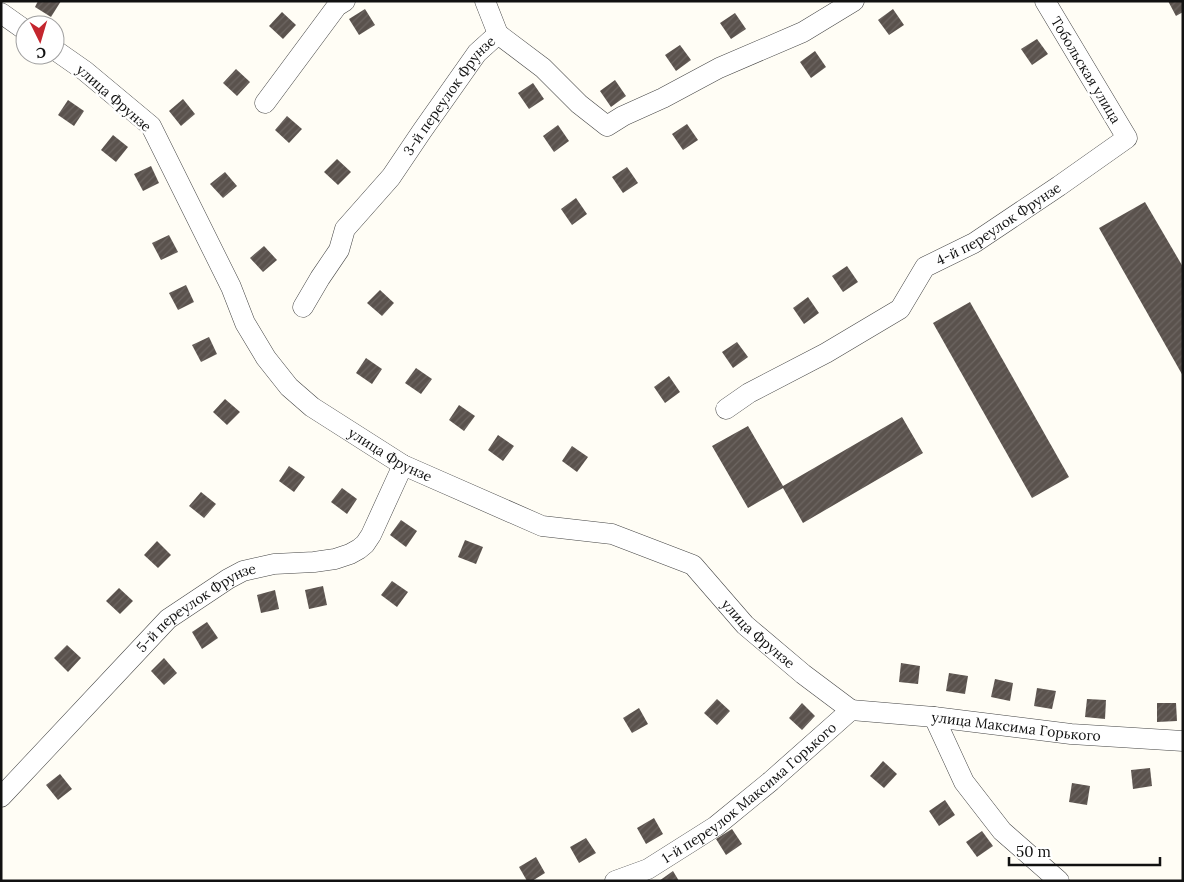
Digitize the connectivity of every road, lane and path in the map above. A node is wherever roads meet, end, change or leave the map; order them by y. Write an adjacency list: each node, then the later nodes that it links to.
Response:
1 (345, 1): 9 (street)
2 (486, 1): 7 (street)
3 (854, 1): 7 (street, 3-й переулок Фрунзе)
4 (1045, 1): 10 (street, Тобольская улица)
5 (1, 14): 6 (street)
6 (15, 23)
7 (498, 34): 11 (street, 3-й переулок Фрунзе)
8 (65, 57): 13 (street, улица Фрунзе)
9 (265, 103)
10 (1127, 138): 12 (street, 4-й переулок Фрунзе)
11 (303, 307)
12 (726, 409)
13 (403, 465): 14 (street, улица Фрунзе); 17 (street, 5-й переулок Фрунзе)
14 (851, 710): 15 (street, улица Максима Горького); 18 (street, 1-й переулок Максима Горького)
15 (934, 717): 16 (street, улица Максима Горького); 19 (street)
16 (1183, 741)
17 (1, 797)
18 (615, 881)
19 (1059, 881)

